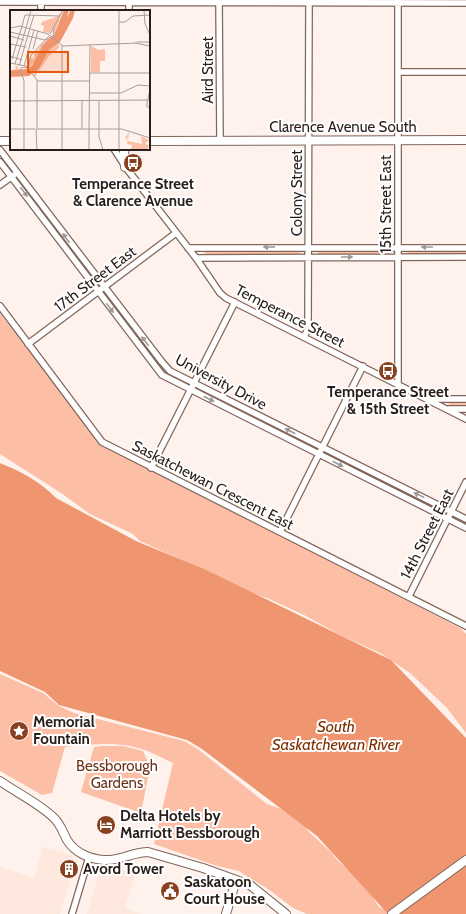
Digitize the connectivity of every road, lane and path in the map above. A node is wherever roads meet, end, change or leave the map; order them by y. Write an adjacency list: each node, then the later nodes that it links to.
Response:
1 (41, 1): 2 (street); 6 (street)
2 (129, 1): 3 (street)
3 (219, 1): 4 (street); 12 (street, Aird Street)
4 (308, 1): 5 (street); 13 (street, Colony Street)
5 (398, 1): 7 (street); 8 (street, 15th Street East)
6 (0, 2)
7 (466, 3)
8 (398, 72): 9 (street); 14 (street, 15th Street East)
9 (466, 72)
10 (150, 140): 12 (main road, Clarence Avenue South)
11 (466, 140): 14 (main road, Clarence Avenue South)
12 (220, 141): 13 (main road, Clarence Avenue South)
13 (309, 141): 14 (main road, Clarence Avenue South); 24 (street, Colony Street)
14 (398, 141): 25 (street, 15th Street East)
15 (0, 150): 20 (street, University Drive)
16 (115, 150): 19 (street, Temperance Street)
17 (125, 150): 19 (main road)
18 (0, 162): 21 (street, University Drive)
19 (125, 166): 23 (street, Temperance Street)
20 (17, 172): 21 (street); 32 (street, University Drive, one-way to 20)
21 (12, 176): 22 (street); 33 (street, University Drive, one-way to 33)
22 (0, 185)
23 (176, 233): 26 (street, Temperance Street); 32 (street, 17th Street East)
24 (308, 247): 25 (street); 26 (street, one-way to 26); 28 (street, Colony Street)
25 (398, 247): 27 (street, one-way to 25); 29 (street, 15th Street East)
26 (188, 248): 31 (street, Temperance Street)
27 (466, 248)
28 (308, 257): 29 (street, one-way to 29); 31 (street); 36 (street, Colony Street)
29 (398, 257): 30 (street); 40 (street, 15th Street East)
30 (466, 257)
31 (196, 258): 34 (street, Temperance Street)
32 (104, 287): 33 (street, 17th Street East); 39 (street, University Drive, one-way to 32)
33 (98, 291): 37 (street, 17th Street East); 41 (street, University Drive, one-way to 41)
34 (235, 302): 36 (street, Temperance Street); 39 (street)
35 (0, 306): 37 (street, Saskatchewan Crescent East)
36 (304, 337): 38 (street, Temperance Street)
37 (28, 344): 49 (street, Saskatchewan Crescent East)
38 (363, 366): 40 (street, Temperance Street); 47 (street)
39 (194, 383): 41 (street); 47 (street, University Drive, one-way to 39)
40 (398, 384): 43 (street, Temperance Street)
41 (191, 390): 48 (street, University Drive, one-way to 48); 49 (street)
42 (466, 399): 43 (street)
43 (429, 400): 44 (street, Temperance Street)
44 (447, 409): 45 (street); 46 (street, Temperance Street)
45 (466, 409)
46 (466, 419)
47 (322, 448): 48 (street); 51 (street, University Drive, one-way to 47)
48 (319, 455): 52 (street, University Drive, one-way to 52); 55 (street)
49 (151, 468): 55 (street, Saskatchewan Crescent East)
50 (466, 482): 51 (street, 14th Street East)
51 (451, 511): 52 (street, 14th Street East); 53 (street, University Drive)
52 (447, 519): 54 (street, University Drive); 56 (street, 14th Street East)
53 (466, 519)
54 (466, 528)
55 (280, 532): 56 (street, Saskatchewan Crescent East)
56 (409, 596): 57 (street, Saskatchewan Crescent East)
57 (466, 626)
58 (2, 785): 59 (main road)
59 (89, 857): 62 (main road); 63 (street)
60 (466, 860): 66 (main road)
61 (466, 866): 67 (main road)
62 (236, 880): 64 (main road); 65 (main road)
63 (72, 914)
64 (226, 914)
65 (286, 914)
66 (392, 914)
67 (401, 914)

